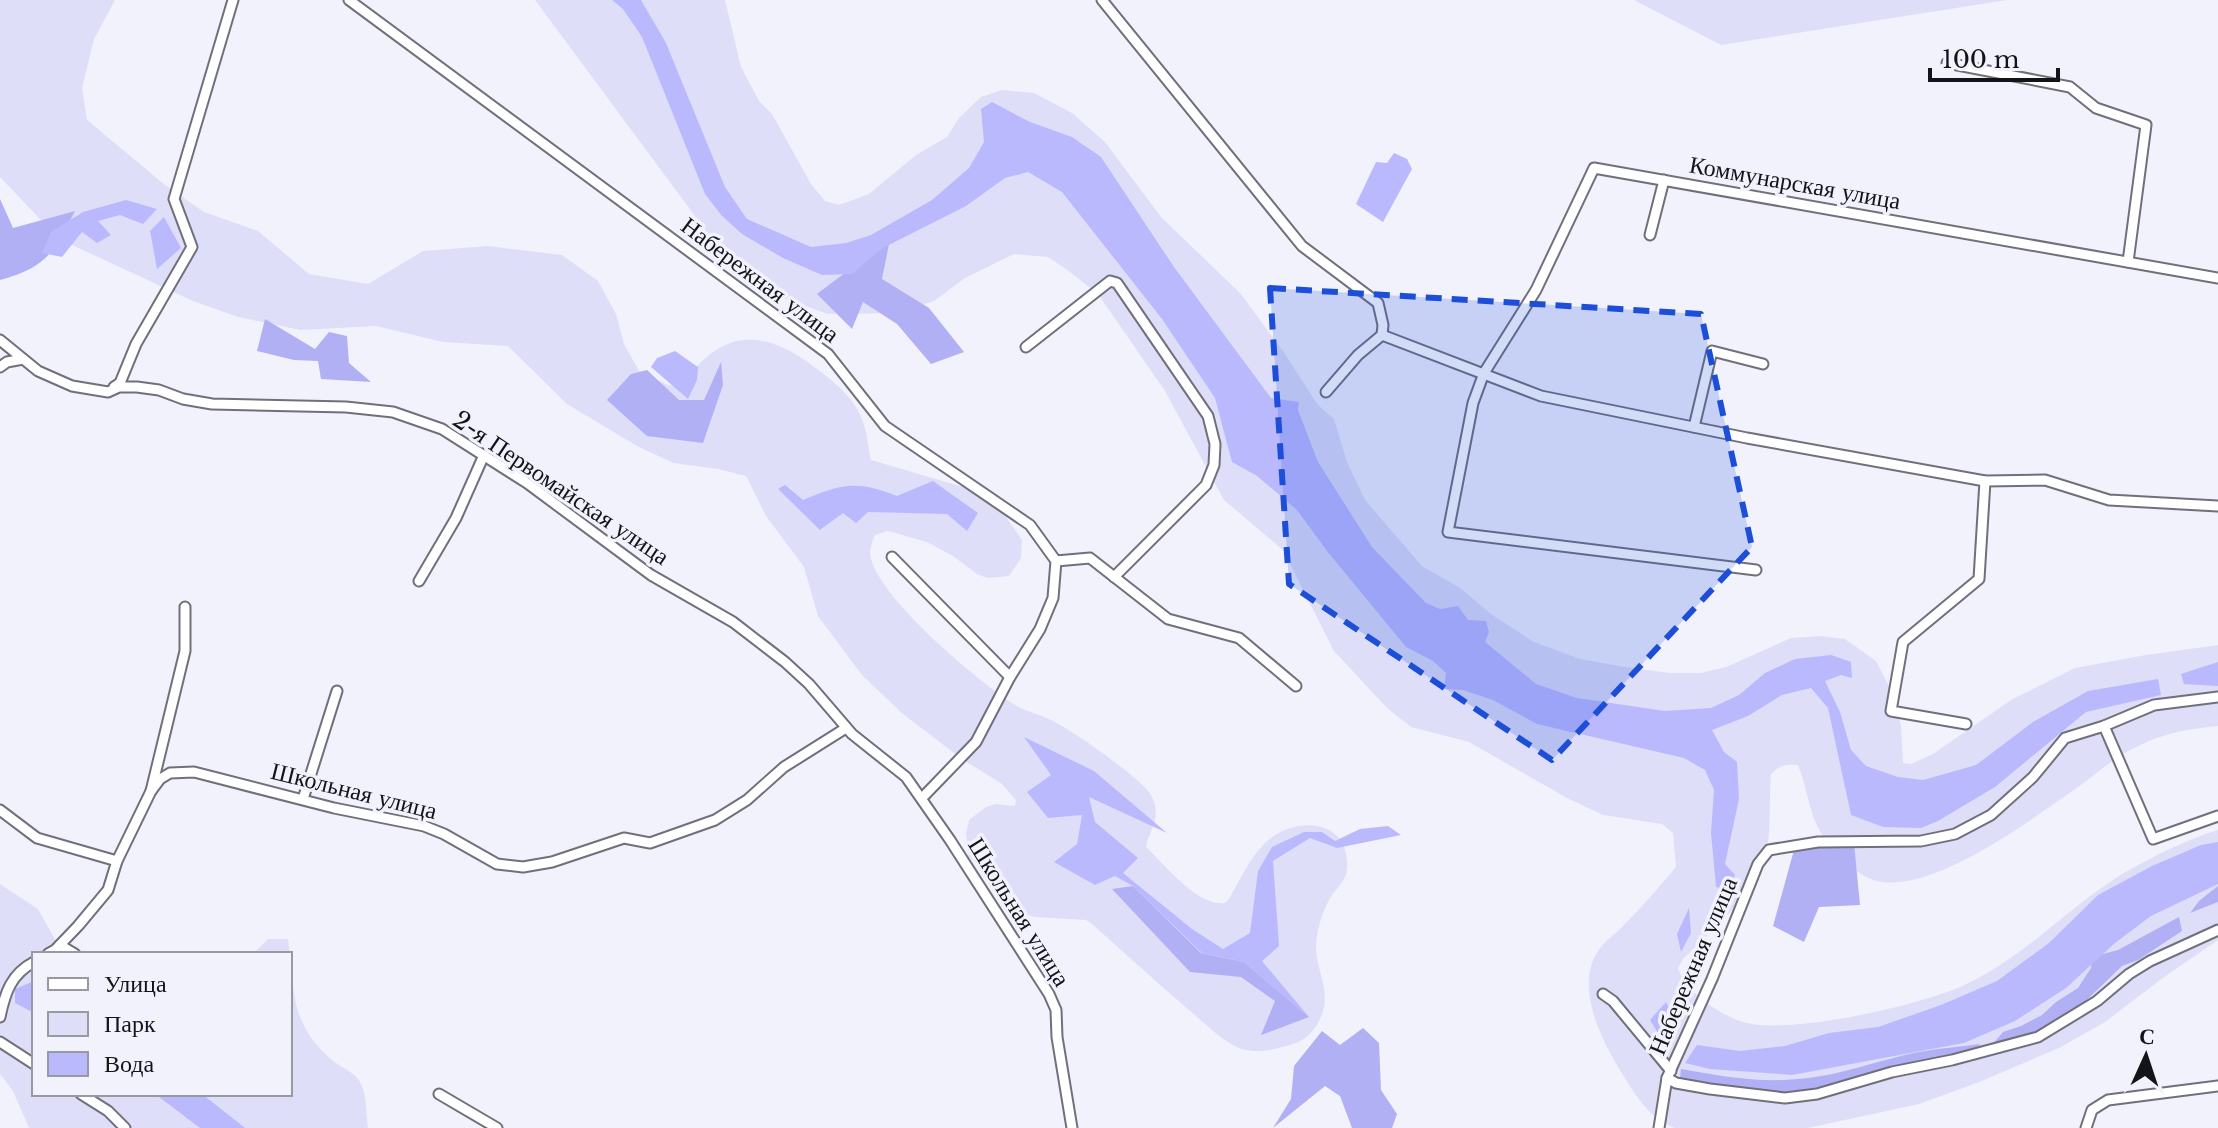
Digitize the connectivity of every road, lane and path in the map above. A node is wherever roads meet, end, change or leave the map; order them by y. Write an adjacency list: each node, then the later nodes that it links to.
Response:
1 (233, 0): 16 (street)
2 (349, 0): 23 (street, Набережная улица)
3 (1102, 0): 9 (street)
4 (1947, 63): 7 (street)
5 (1664, 180): 6 (street); 7 (street, Коммунарская улица); 15 (street, Коммунарская улица)
6 (1650, 235)
7 (2128, 262): 8 (street, Коммунарская улица)
8 (2218, 278)
9 (1382, 335): 15 (street); 17 (street)
10 (0, 340): 12 (street, 2-я Первомайская улица)
11 (1026, 347): 25 (street)
12 (23, 359): 14 (street); 16 (street, 2-я Первомайская улица)
13 (1763, 364): 18 (street)
14 (0, 367)
15 (1484, 373): 18 (street); 24 (street, Коммунарская улица)
16 (108, 392): 19 (street, 2-я Первомайская улица)
17 (1326, 392)
18 (1694, 427): 20 (street)
19 (484, 455): 26 (street); 34 (street, 2-я Первомайская улица)
20 (1985, 481): 21 (street); 32 (street)
21 (2218, 506)
22 (892, 557): 28 (street)
23 (1056, 561): 25 (street); 28 (street)
24 (1756, 570)
25 (1114, 577): 29 (street)
26 (419, 581)
27 (185, 607): 36 (street)
28 (1010, 677): 37 (street)
29 (1296, 686)
30 (337, 691): 38 (street)
31 (2218, 697): 33 (street, Набережная улица)
32 (1966, 724)
33 (2104, 726): 40 (street); 51 (street, Набережная улица)
34 (846, 728): 35 (street, 2-я Первомайская улица); 38 (street, Школьная улица)
35 (906, 777): 37 (street, Школьная улица)
36 (151, 791): 38 (street, Школьная улица); 41 (street)
37 (922, 798): 57 (street, Школьная улица)
38 (303, 799)
39 (0, 810): 41 (street)
40 (2218, 816)
41 (117, 861): 43 (street)
42 (2218, 930): 51 (street, Набережная улица)
43 (60, 945): 44 (street); 45 (street)
44 (51, 952)
45 (72, 952)
46 (32, 963): 48 (street)
47 (1603, 994): 51 (street)
48 (0, 1017)
49 (0, 1042): 50 (street)
50 (32, 1063)
51 (1669, 1074): 58 (street)
52 (2218, 1086): 59 (street)
53 (439, 1094): 56 (street)
54 (84, 1096): 55 (street)
55 (125, 1128)
56 (497, 1128)
57 (1072, 1128)
58 (1659, 1128)
59 (2086, 1128)

